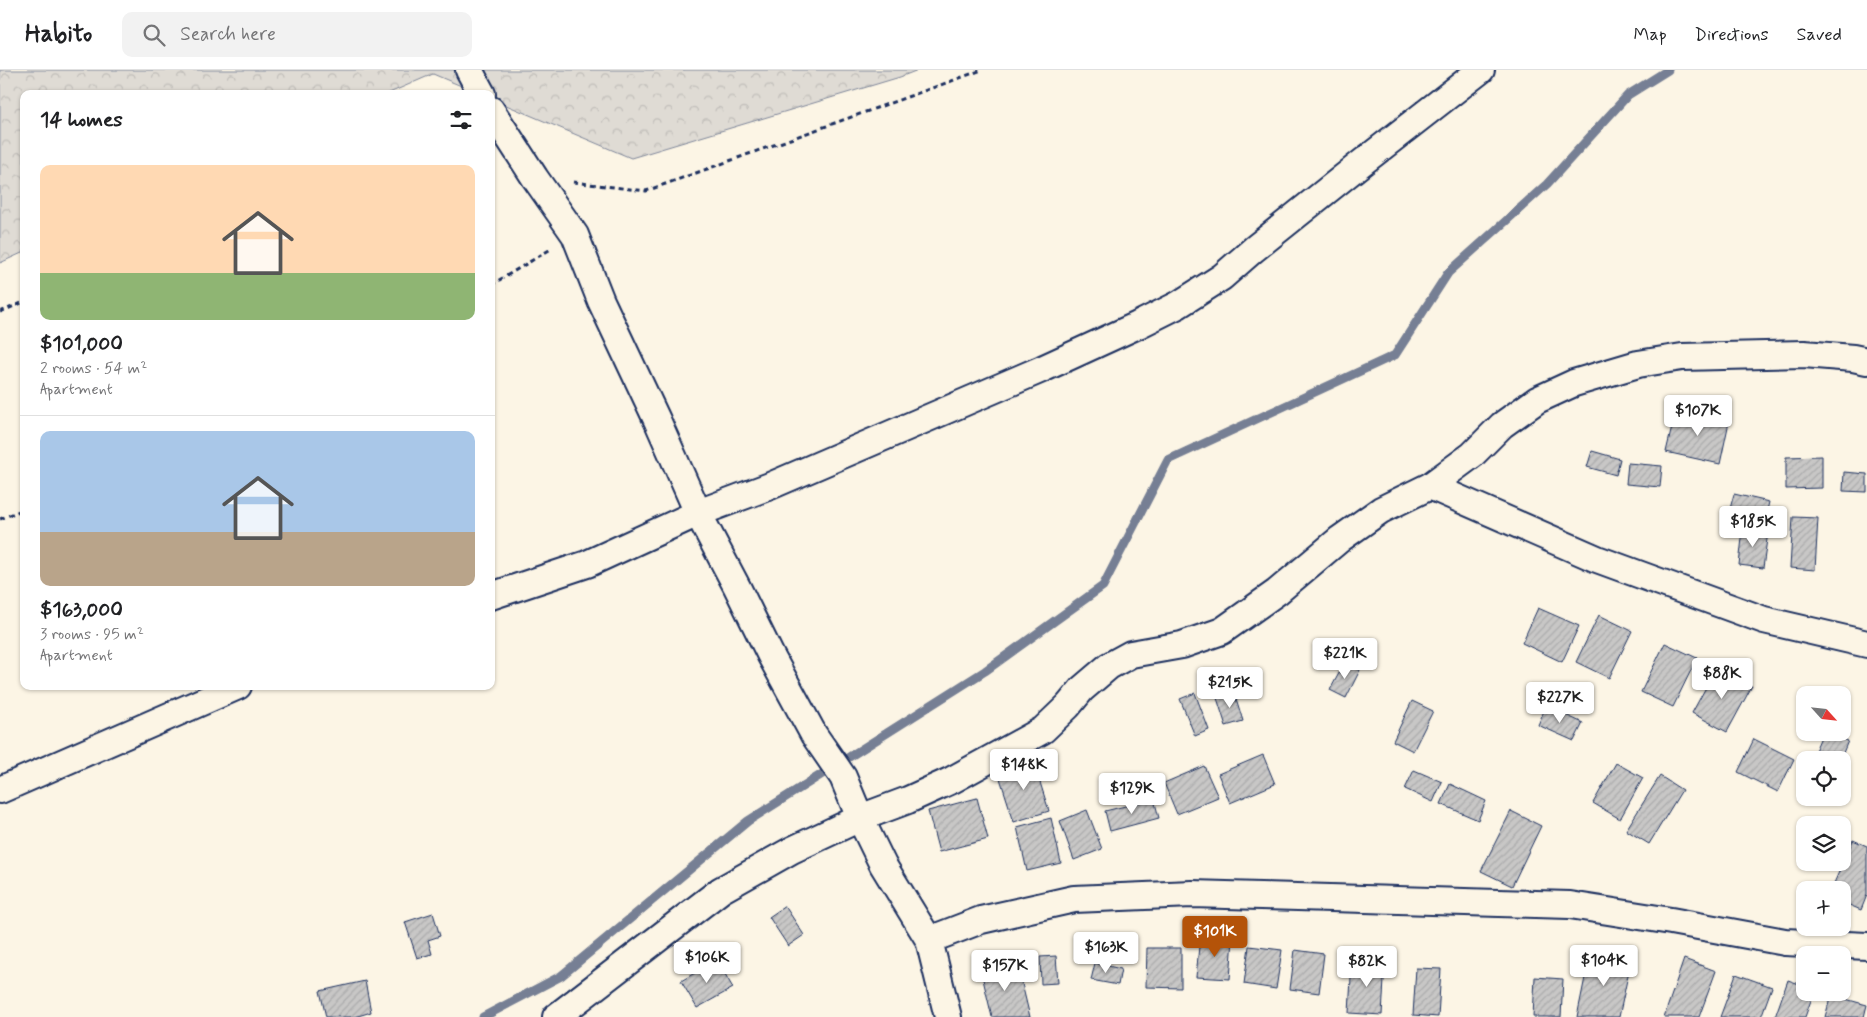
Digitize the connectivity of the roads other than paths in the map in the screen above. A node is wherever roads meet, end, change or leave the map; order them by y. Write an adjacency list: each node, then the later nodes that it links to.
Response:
1 (469, 70): 3 (street)
2 (1481, 70): 7 (street)
3 (480, 90)
4 (495, 116): 7 (street)
5 (1867, 361): 6 (street)
6 (1430, 486): 9 (street); 12 (street)
7 (698, 513): 8 (street); 12 (street)
8 (495, 595)
9 (1867, 644)
10 (229, 690): 11 (street)
11 (0, 790)
12 (860, 818): 13 (street); 15 (street)
13 (929, 940): 14 (street); 16 (street)
14 (1867, 946)
15 (556, 1017)
16 (948, 1017)

